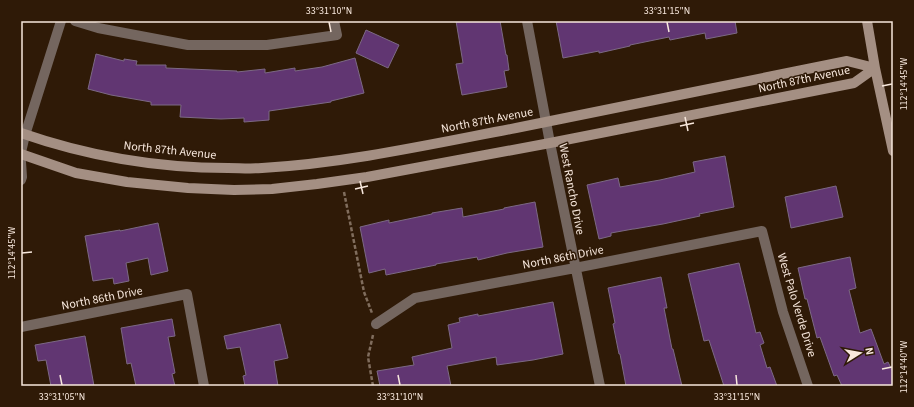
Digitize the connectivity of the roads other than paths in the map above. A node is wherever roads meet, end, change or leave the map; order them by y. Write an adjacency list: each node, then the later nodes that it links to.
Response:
1 (61, 21): 8 (street)
2 (75, 21): 3 (street)
3 (334, 21)
4 (527, 21): 7 (street, West Rancho Drive)
5 (867, 21): 6 (street)
6 (876, 68): 7 (street, North 87th Avenue); 9 (street, North 87th Avenue); 10 (street)
7 (546, 122): 8 (street, North 87th Avenue); 9 (street, West Rancho Drive)
8 (23, 134): 11 (street)
9 (550, 143): 11 (street, North 87th Avenue); 15 (street, West Rancho Drive)
10 (893, 151)
11 (21, 153)
12 (21, 162): 13 (street)
13 (21, 180)
14 (762, 231): 15 (street, North 86th Drive); 20 (street, West Palo Verde Drive)
15 (575, 268): 16 (street, North 86th Drive); 19 (street, West Rancho Drive)
16 (376, 324)
17 (21, 327): 18 (street, North 86th Drive)
18 (204, 386)
19 (600, 386)
20 (808, 386)

